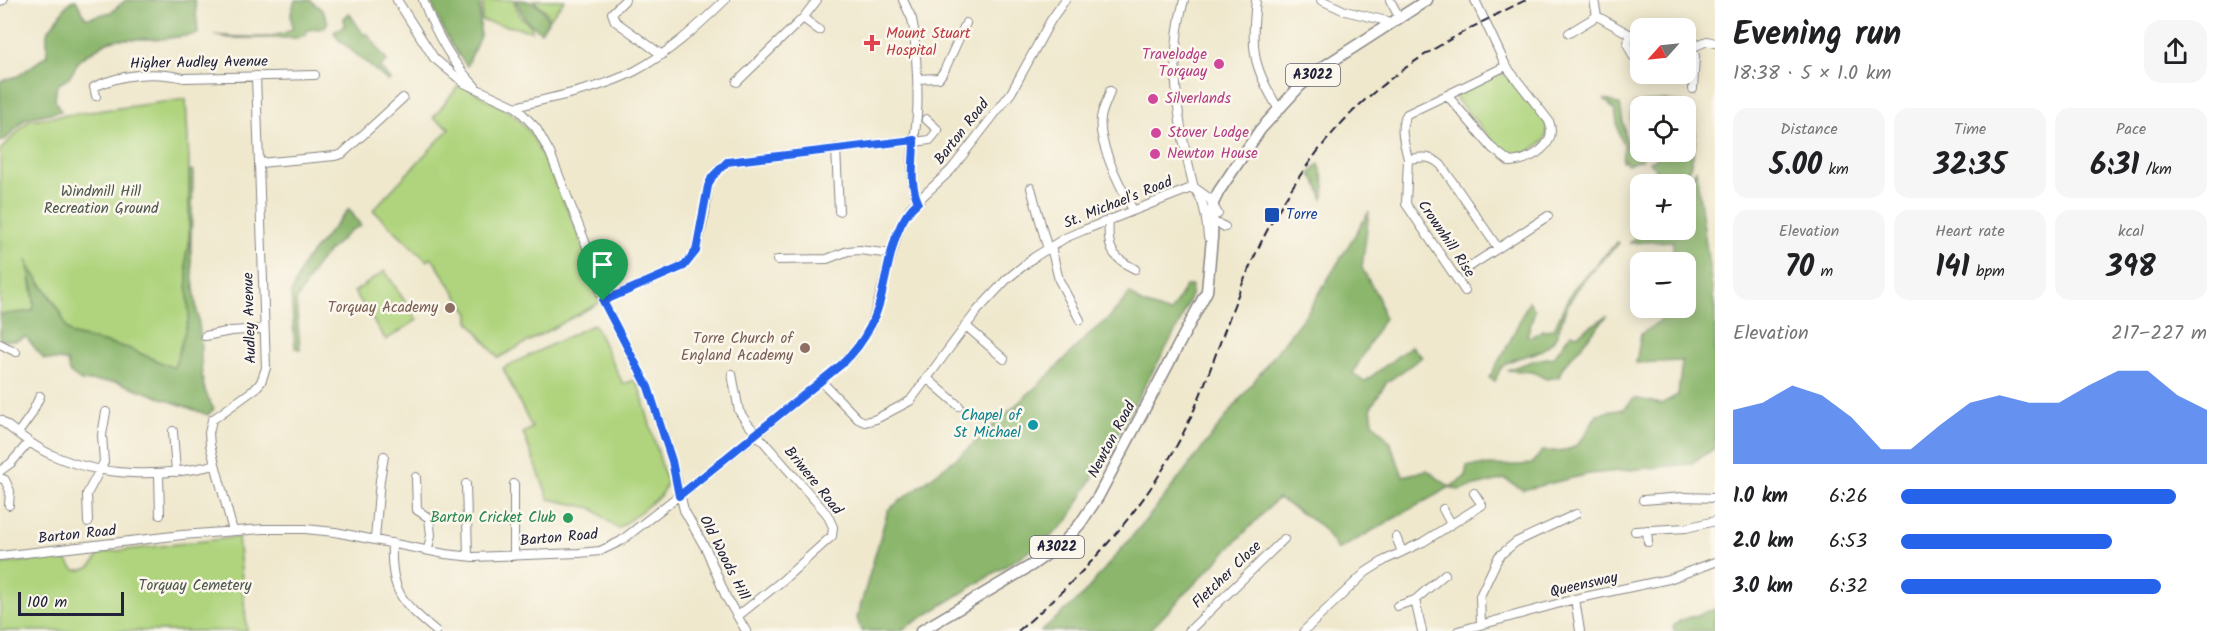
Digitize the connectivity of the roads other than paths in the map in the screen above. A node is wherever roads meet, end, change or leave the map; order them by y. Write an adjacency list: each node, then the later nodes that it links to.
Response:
1 (397, 0): 36 (street)
2 (423, 0): 36 (street)
3 (625, 0): 25 (street)
4 (725, 0): 25 (street)
5 (817, 0): 16 (street)
6 (903, 0): 32 (street)
7 (1065, 0): 53 (street, Barton Road)
8 (1184, 0): 51 (street, Newton Road)
9 (1256, 0): 43 (street)
10 (1321, 0): 17 (street)
11 (1390, 0): 17 (street)
12 (1426, 0): 17 (main road, A3022)
13 (1475, 0): 27 (street)
14 (1594, 0): 15 (street)
15 (1597, 16): 20 (street); 21 (street)
16 (802, 18): 19 (street); 34 (street)
17 (1395, 19): 43 (main road, A3022)
18 (966, 23): 31 (street)
19 (819, 30)
20 (1569, 33)
21 (1629, 34): 24 (street)
22 (1696, 43): 23 (street)
23 (1715, 43)
24 (1630, 48)
25 (662, 55): 42 (street)
26 (1630, 63): 28 (street)
27 (1506, 66): 39 (street, Crownhill Rise); 39 (street)
28 (1627, 66)
29 (315, 75): 30 (street, Higher Audley Avenue)
30 (256, 76): 40 (street, Higher Audley Avenue); 48 (street, Audley Avenue)
31 (939, 78): 32 (street); 33 (street)
32 (917, 80): 45 (street)
33 (948, 81)
34 (737, 82)
35 (1693, 84): 37 (street)
36 (477, 88): 42 (street)
37 (1693, 90)
38 (1110, 91): 55 (street)
39 (1447, 95): 47 (street, Crownhill Rise)
40 (96, 96)
41 (403, 98): 48 (street)
42 (516, 107): 71 (street, Old Woods Hill)
43 (1278, 108): 49 (main road, A3022)
44 (926, 119): 45 (street)
45 (914, 141): 46 (street); 53 (street)
46 (836, 148): 56 (street); 71 (street)
47 (1408, 159): 62 (street); 70 (street, Crownhill Rise)
48 (260, 163): 74 (street, Audley Avenue)
49 (1227, 180): 52 (main road, A3022); 59 (main road, A3022)
50 (1031, 188): 61 (street)
51 (1198, 189): 52 (street); 54 (street, Newton Road); 55 (street, St. Michael's Road); 64 (street, Newton Road)
52 (1219, 191): 54 (main road, A3022)
53 (918, 202): 65 (street, Barton Road)
54 (1213, 203): 59 (main road, A3022)
55 (1132, 210): 58 (street, St. Michael's Road)
56 (839, 211)
57 (1548, 216): 62 (street)
58 (1109, 220): 61 (street, St. Michael's Road); 67 (street)
59 (1219, 222): 64 (main road, A3022); 69 (main road, A3022)
60 (848, 241): 63 (street)
61 (1049, 248): 72 (street); 73 (street, St. Michael's Road)
62 (1498, 248): 66 (street)
63 (848, 251): 65 (street); 68 (street)
64 (1209, 252): 69 (main road, Newton Road / A3022)
65 (892, 254): 81 (street, Barton Road)
66 (1470, 267)
67 (1135, 269)
68 (782, 270)
69 (1207, 291): 133 (main road, Newton Road / A3022)
70 (1465, 291)
71 (603, 301): 101 (street, Old Woods Hill)
72 (1080, 320)
73 (965, 325): 78 (street); 80 (street, St. Michael's Road)
74 (264, 328): 75 (street); 91 (street, Audley Avenue)
75 (205, 336)
76 (0, 344): 77 (street)
77 (16, 352)
78 (1004, 358)
79 (732, 374): 88 (street)
80 (928, 379): 81 (street, St. Michael's Road); 83 (street)
81 (821, 381): 88 (street, Barton Road)
82 (40, 396): 87 (street)
83 (959, 406)
84 (106, 412): 92 (street)
85 (0, 420): 87 (street)
86 (173, 431): 94 (street)
87 (18, 433): 89 (street)
88 (758, 434): 101 (street, Barton Road); 129 (street, Briwere Road)
89 (29, 442): 92 (street); 93 (street)
90 (384, 456): 116 (street)
91 (215, 465): 94 (street); 112 (street, Audley Avenue)
92 (100, 470): 95 (street); 109 (street)
93 (0, 471)
94 (176, 472): 95 (street)
95 (159, 474): 107 (street)
96 (416, 477): 119 (street)
97 (0, 478): 104 (street)
98 (466, 484): 122 (street)
99 (514, 484): 123 (street)
100 (1474, 493): 110 (street)
101 (679, 496): 123 (street, Barton Road); 129 (street, Old Woods Hill)
102 (1715, 498): 103 (street)
103 (1642, 500)
104 (9, 505)
105 (1443, 509): 110 (street)
106 (1576, 514): 130 (street)
107 (160, 515)
108 (1715, 521): 111 (street)
109 (88, 522)
110 (1451, 524): 120 (street)
111 (1647, 530): 113 (street); 117 (street)
112 (233, 531): 116 (street, Barton Road); 121 (street, Barton Road)
113 (1635, 531)
114 (1395, 537): 120 (street)
115 (1284, 538): 134 (street, Fletcher Close)
116 (375, 539): 118 (street, Barton Road)
117 (1648, 542)
118 (392, 543): 119 (street, Barton Road); 131 (street)
119 (428, 549): 122 (street, Barton Road)
120 (1402, 552): 135 (street)
121 (0, 556)
122 (468, 556): 123 (street, Barton Road)
123 (514, 556)
124 (1715, 562): 126 (street, Queensway)
125 (1445, 574): 127 (street)
126 (1575, 599): 130 (street, Queensway); 138 (street)
127 (1415, 600): 128 (street); 136 (street)
128 (1397, 606)
129 (739, 615): 132 (street, Old Woods Hill)
130 (1481, 624): 137 (street, Queensway)
131 (436, 631)
132 (746, 631)
133 (921, 631)
134 (1189, 631)
135 (1304, 631)
136 (1422, 631)
137 (1458, 631)
138 (1580, 631)

